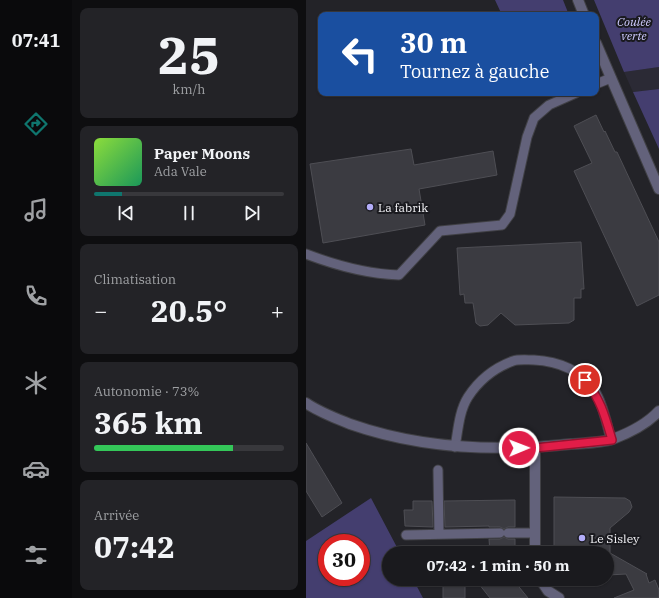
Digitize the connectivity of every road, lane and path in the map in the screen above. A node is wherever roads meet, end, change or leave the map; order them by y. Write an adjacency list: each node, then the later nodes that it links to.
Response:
1 (578, 0): 2 (street)
2 (583, 12)
3 (599, 50): 4 (street)
4 (611, 78): 5 (lane); 7 (street)
5 (599, 83)
6 (569, 96): 8 (lane)
7 (659, 189)
8 (306, 254)
9 (306, 403): 12 (street)
10 (659, 411): 11 (street)
11 (612, 440): 12 (lane); 13 (street)
12 (455, 447): 13 (street)
13 (535, 448): 15 (street)
14 (438, 470): 16 (lane)
15 (535, 533): 16 (lane); 18 (street)
16 (439, 534): 17 (lane)
17 (406, 535)
18 (535, 546)
19 (545, 586): 20 (street)
20 (559, 598)

